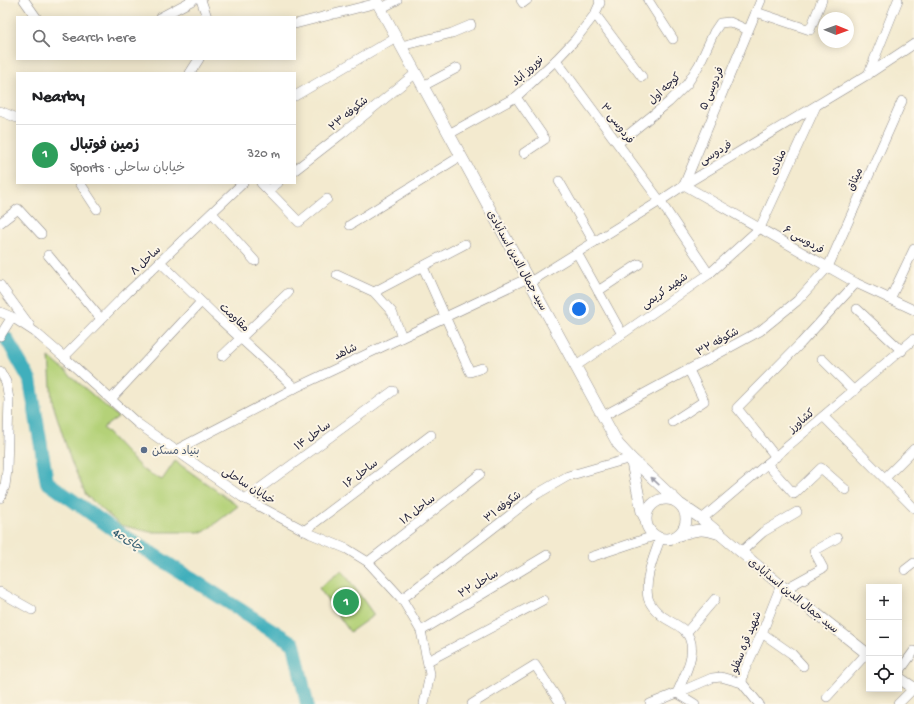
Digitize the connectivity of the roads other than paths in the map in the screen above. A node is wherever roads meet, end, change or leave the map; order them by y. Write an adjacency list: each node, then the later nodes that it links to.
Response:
1 (24, 0): 15 (street)
2 (193, 0): 16 (street)
3 (201, 0): 17 (street)
4 (397, 0): 12 (street)
5 (521, 0): 6 (street)
6 (527, 0)
7 (648, 0): 21 (street)
8 (761, 0): 13 (street, فردوسی ۵)
9 (822, 0): 13 (street)
10 (898, 0): 29 (street)
11 (601, 1): 14 (street, نوروز آباد)
12 (378, 4): 18 (street); 22 (main road, سید جمال الدین اسدآبادی)
13 (756, 12): 20 (street, فردوسی ۵)
14 (595, 14): 25 (street, نوروز آباد); 30 (street)
15 (35, 16)
16 (163, 16)
17 (207, 16)
18 (296, 24)
19 (471, 25): 22 (street)
20 (748, 30): 39 (street, کوچه اول); 48 (street, فردوسی ۵)
21 (673, 39)
22 (398, 41): 28 (main road, سید جمال الدین اسدآبادی); 32 (street)
23 (914, 44): 29 (street, فردوسی)
24 (198, 60): 27 (street)
25 (556, 60): 33 (street, نوروز آباد); 39 (street, فردوسی ۳)
26 (457, 68): 31 (street)
27 (191, 72)
28 (416, 73): 31 (main road, سید جمال الدین اسدآبادی); 42 (street, شکوفه ۲۳)
29 (867, 75): 35 (street, فردوسی)
30 (642, 77)
31 (423, 86): 38 (main road, سید جمال الدین اسدآبادی)
32 (296, 95)
33 (516, 97): 38 (street, نوروز آباد); 40 (street)
34 (902, 101): 67 (street, میثاق)
35 (816, 106): 48 (street, فردوسی); 56 (street, منادی)
36 (0, 111): 37 (street)
37 (16, 118)
38 (449, 134): 41 (main road, سید جمال الدین اسدآبادی)
39 (618, 143): 51 (street, فردوسی ۳)
40 (524, 152)
41 (461, 156): 55 (street); 70 (main road, سید جمال الدین اسدآبادی)
42 (296, 169)
43 (559, 181): 58 (street)
44 (81, 184): 52 (street)
45 (243, 184): 53 (street, ساحل ۸)
46 (262, 184): 49 (street)
47 (277, 184): 49 (street)
48 (684, 185): 51 (street, فردوسی); 56 (street, فردوسی ۶)
49 (268, 190): 50 (street)
50 (327, 199)
51 (660, 201): 58 (street, فردوسی); 68 (street, فردوسی ۳)
52 (98, 209)
53 (212, 213): 63 (street); 64 (street, ساحل ۸)
54 (0, 223): 57 (street)
55 (350, 225)
56 (760, 228): 67 (street, فردوسی ۶); 68 (street, شهید کریمی)
57 (41, 234)
58 (594, 242): 61 (street, فردوسی)
59 (465, 244): 66 (street)
60 (914, 249): 76 (street)
61 (577, 253): 70 (street, فردوسی); 73 (street)
62 (48, 255): 83 (street)
63 (254, 261)
64 (160, 262): 77 (street, مقاومت); 83 (street, ساحل ۸)
65 (638, 264): 73 (street)
66 (423, 267): 74 (street); 81 (street)
67 (828, 267): 71 (street, فردوسی ۶); 97 (street, شکوفه ۳۲)
68 (709, 274): 85 (street, شهید کریمی)
69 (337, 275): 74 (street)
70 (529, 280): 81 (street, شاهد); 94 (main road, سید جمال الدین اسدآبادی)
71 (856, 283): 76 (street, فردوسی ۶); 108 (street)
72 (0, 285): 84 (street)
73 (598, 290): 85 (street)
74 (374, 292): 87 (street)
75 (288, 293): 88 (street)
76 (890, 299): 79 (street, فردوسی ۶)
77 (201, 302): 88 (street, مقاومت); 101 (street)
78 (857, 309): 90 (street)
79 (914, 310)
80 (0, 312): 82 (street, خیابان ساحلی)
81 (446, 316): 87 (street, شاهد); 95 (street)
82 (12, 317): 84 (street, خیابان ساحلی); 86 (street)
83 (102, 319): 91 (street, ساحل ۸)
84 (35, 332): 91 (street, خیابان ساحلی)
85 (622, 334): 94 (street, شهید کریمی)
86 (0, 336)
87 (402, 337): 98 (street, شاهد)
88 (240, 338): 92 (street); 98 (street, مقاومت)
89 (914, 339): 90 (street, کشاورز)
90 (902, 350): 100 (street, کشاورز)
91 (64, 356): 101 (street, خیابان ساحلی)
92 (222, 356)
93 (822, 359): 100 (street)
94 (576, 366): 102 (main road, سید جمال الدین اسدآبادی)
95 (482, 368)
96 (0, 370): 114 (street)
97 (688, 370): 102 (street, شکوفه ۳۲); 104 (street)
98 (295, 388): 107 (street, شاهد)
99 (393, 391): 115 (street, ساحل ۱۴)
100 (854, 391): 103 (street, کشاورز)
101 (111, 399): 107 (street, خیابان ساحلی)
102 (603, 416): 109 (main road, سید جمال الدین اسدآبادی)
103 (824, 417): 108 (street, کشاورز); 112 (street)
104 (672, 422)
105 (431, 434): 121 (street, ساحل ۱۶)
106 (914, 449): 112 (street)
107 (176, 450): 115 (street, خیابان ساحلی)
108 (776, 457): 110 (street, کشاورز)
109 (631, 458): 116 (main road, سید جمال الدین اسدآبادی, one-way to 109); 119 (main road); 134 (street, شکوفه ۳۱)
110 (767, 464): 113 (street); 120 (street, کشاورز)
111 (480, 474): 129 (street, ساحل ۱۸)
112 (885, 478): 117 (street)
113 (846, 490)
114 (0, 498)
115 (245, 499): 121 (street, خیابان ساحلی)
116 (680, 504): 119 (main road); 120 (main road, سید جمال الدین اسدآبادی); 122 (main road)
117 (914, 508)
118 (797, 512): 126 (street)
119 (645, 518): 124 (main road)
120 (702, 519): 123 (main road, سید جمال الدین اسدآبادی)
121 (304, 531): 129 (street, خیابان ساحلی)
122 (679, 534): 123 (main road); 124 (main road)
123 (720, 534): 126 (main road, سید جمال الدین اسدآبادی)
124 (657, 537): 128 (street); 139 (street)
125 (837, 538): 132 (street)
126 (741, 552): 132 (main road, سید جمال الدین اسدآبادی)
127 (547, 555): 138 (street, ساحل ۲۲)
128 (591, 557)
129 (368, 562): 134 (street, خیابان ساحلی)
130 (914, 562): 131 (street)
131 (905, 570)
132 (783, 587): 140 (street, شهید قره سفلو); 142 (main road, سید جمال الدین اسدآبادی)
133 (0, 592): 137 (street)
134 (402, 599): 138 (street, خیابان ساحلی)
135 (543, 600): 144 (street)
136 (715, 600): 139 (street)
137 (32, 610)
138 (421, 631): 144 (street, خیابان ساحلی)
139 (686, 632): 150 (street)
140 (762, 633): 145 (street); 148 (street, شهید قره سفلو)
141 (914, 651): 146 (street)
142 (866, 652)
143 (866, 656): 151 (street)
144 (428, 661): 152 (street, خیابان ساحلی)
145 (803, 666)
146 (902, 668)
147 (902, 680): 149 (main road)
148 (742, 683): 150 (street); 157 (street, شهید قره سفلو)
149 (914, 688): 158 (street)
150 (677, 693): 155 (street); 156 (street)
151 (827, 697)
152 (424, 704)
153 (472, 704): 154 (street)
154 (561, 704)
155 (650, 704)
156 (695, 704)
157 (759, 704)
158 (898, 704)

